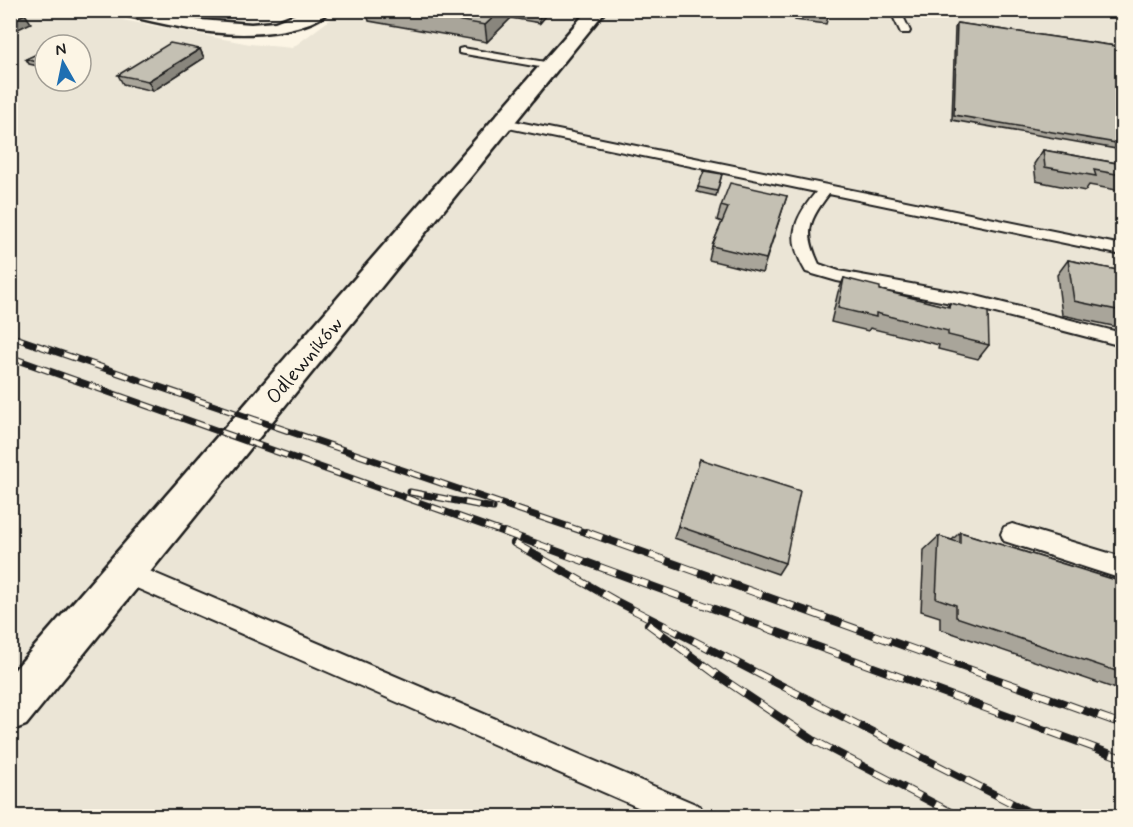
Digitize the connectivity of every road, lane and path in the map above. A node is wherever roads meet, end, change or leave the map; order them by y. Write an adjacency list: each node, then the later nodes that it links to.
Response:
1 (127, 10): 2 (street)
2 (321, 10)
3 (598, 10): 7 (street, Odlewników)
4 (895, 10): 5 (lane)
5 (905, 31)
6 (463, 51): 7 (lane)
7 (551, 66): 8 (street, Odlewników)
8 (504, 123): 9 (lane); 14 (street, Odlewników)
9 (826, 189): 10 (lane); 11 (lane)
10 (1122, 250)
11 (1122, 340)
12 (1012, 534): 13 (lane)
13 (1122, 568)
14 (126, 572): 15 (street, Odlewników); 16 (lane)
15 (10, 709)
16 (690, 816)

